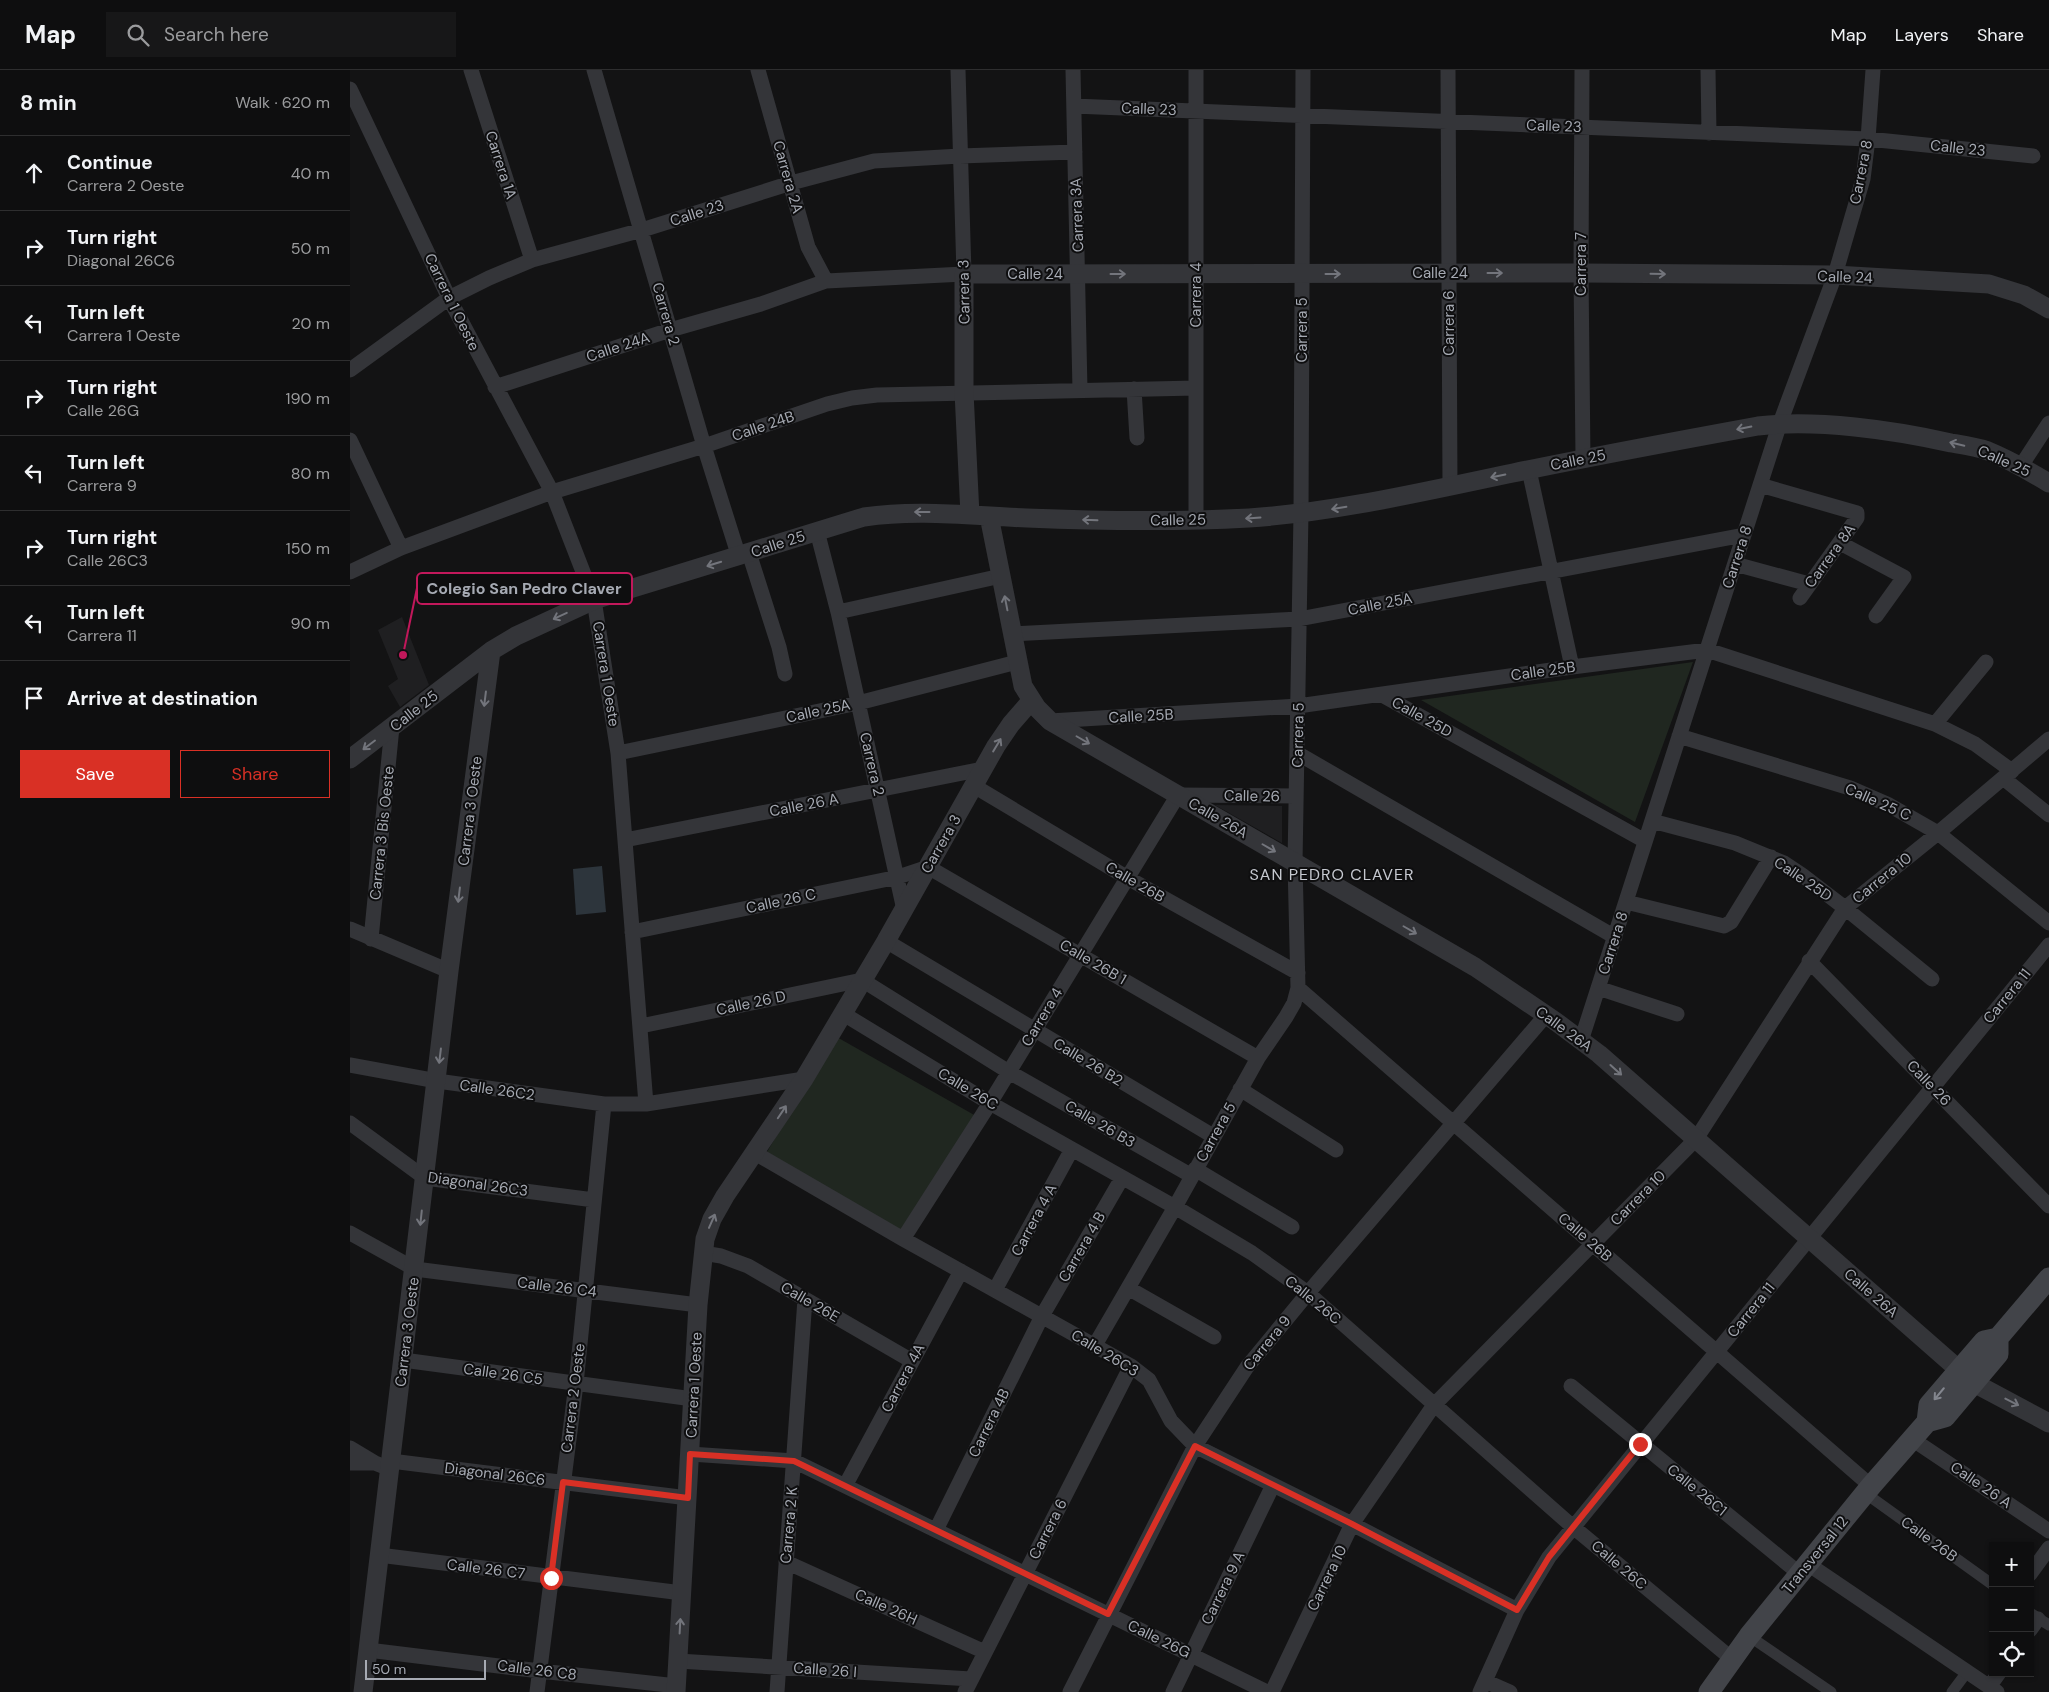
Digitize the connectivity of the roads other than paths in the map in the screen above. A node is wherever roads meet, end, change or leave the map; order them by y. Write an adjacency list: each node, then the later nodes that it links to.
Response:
1 (471, 70): 25 (street, Carrera 1A)
2 (594, 70): 24 (street, Carrera 2)
3 (758, 70): 23 (street, Carrera 2A)
4 (958, 70): 21 (street, Carrera 3)
5 (1073, 70): 13 (street, Carrera 3A)
6 (1196, 70): 14 (street, Carrera 4)
7 (1303, 70): 15 (street, Carrera 5)
8 (1448, 70): 16 (street, Carrera 6)
9 (1582, 70): 17 (street, Carrera 7)
10 (1708, 70): 18 (street)
11 (1873, 70): 19 (street, Carrera 8)
12 (350, 89): 34 (street, Carrera 1 Oeste)
13 (1074, 106): 14 (street, Calle 23); 20 (street, Carrera 3A)
14 (1196, 111): 15 (street, Calle 23); 29 (street, Carrera 4)
15 (1303, 116): 16 (street, Calle 23); 30 (street, Carrera 5)
16 (1448, 122): 17 (street, Calle 23); 31 (street, Carrera 6)
17 (1582, 127): 18 (street, Calle 23); 26 (street, Carrera 7)
18 (1708, 133): 19 (street, Calle 23)
19 (1868, 140): 22 (street, Calle 23); 32 (street, Carrera 8)
20 (1075, 152): 21 (street, Calle 23); 28 (street, Carrera 3A)
21 (960, 156): 23 (street, Calle 23); 27 (street, Carrera 3)
22 (2033, 156)
23 (791, 183): 24 (street, Calle 23); 33 (street, Carrera 2A)
24 (642, 230): 25 (street, Calle 23); 36 (street, Carrera 2)
25 (532, 260): 34 (street, Calle 23)
26 (1581, 273): 31 (street, Calle 24, one-way to 26); 32 (street, Calle 24, one-way to 32); 48 (street, Carrera 7)
27 (964, 274): 28 (street, Calle 24); 33 (street, Calle 24); 42 (street, Carrera 3)
28 (1079, 274): 29 (street, Calle 24, one-way to 29); 41 (street, Carrera 3A)
29 (1196, 274): 30 (street, Calle 24); 39 (street, Carrera 4)
30 (1302, 274): 31 (street, Calle 24, one-way to 31); 55 (street, Carrera 5)
31 (1449, 274): 53 (street, Carrera 6)
32 (1835, 275): 35 (street, Calle 24); 43 (street, Carrera 8)
33 (826, 281): 36 (street, Calle 24A)
34 (449, 298): 37 (street, Calle 23); 38 (street, Carrera 1 Oeste)
35 (2049, 309)
36 (670, 330): 38 (street, Calle 24A); 47 (street, Carrera 2)
37 (350, 370)
38 (495, 387): 54 (street, Carrera 1 Oeste)
39 (1196, 388): 40 (street, Calle 24B); 58 (street, Carrera 4)
40 (1134, 389): 41 (street, Calle 24B); 45 (street)
41 (1080, 390): 42 (street, Calle 24B)
42 (964, 392): 47 (street, Calle 24B); 56 (street, Carrera 3)
43 (1780, 423): 48 (street, Calle 25, one-way to 48); 49 (street, Calle 25, one-way to 43); 52 (street, Carrera 8)
44 (2049, 423): 49 (street)
45 (1137, 438)
46 (350, 440): 62 (street)
47 (704, 446): 54 (street, Calle 24B); 63 (street, Carrera 2)
48 (1583, 458): 50 (street, Calle 25)
49 (2021, 466): 51 (street, Calle 25)
50 (1529, 470): 53 (street, Calle 25, one-way to 53); 65 (street)
51 (2049, 483)
52 (1760, 485): 60 (street, Carrera 8); 61 (street, Carrera 8A)
53 (1450, 486): 55 (street, Calle 25, one-way to 55)
54 (552, 492): 62 (street, Calle 24B); 70 (street, Carrera 1 Oeste)
55 (1301, 513): 58 (street, Calle 25, one-way to 58); 73 (street, Carrera 5)
56 (970, 515): 57 (street, Calle 25); 59 (street, Calle 25, one-way to 59)
57 (989, 516): 58 (street, Calle 25, one-way to 57); 67 (street)
58 (1196, 520)
59 (817, 531): 63 (street, Calle 25); 71 (street, Carrera 2)
60 (1744, 535): 64 (street, Carrera 8); 65 (street, Calle 25A)
61 (1840, 544): 68 (street, Carrera 8A); 72 (street)
62 (401, 548): 66 (street, Calle 24B)
63 (744, 555): 70 (street, Calle 25, one-way to 70); 80 (street, Carrera 2)
64 (1735, 564): 68 (street); 75 (street, Carrera 8)
65 (1550, 571): 73 (street, Calle 25A); 79 (street)
66 (350, 572)
67 (1001, 576): 71 (street); 74 (street, one-way to 67)
68 (1809, 584): 69 (street, Carrera 8A)
69 (1800, 598)
70 (594, 600): 76 (street, Calle 25, one-way to 76); 90 (street, Carrera 1 Oeste)
71 (838, 612): 83 (street, Carrera 2)
72 (1876, 616)
73 (1299, 620): 74 (street, Calle 25A); 84 (street, Carrera 5)
74 (1012, 634): 77 (street)
75 (1707, 650): 79 (street, Calle 25B); 86 (street, Calle 25B); 88 (street, Carrera 8)
76 (491, 651): 87 (street, Calle 25); 121 (street, Carrera 3 Oeste, one-way to 121)
77 (1017, 662): 82 (street); 83 (street, Calle 25A)
78 (1986, 662): 86 (street)
79 (1572, 667): 81 (street, Calle 25B)
80 (785, 674)
81 (1382, 695): 84 (street, Calle 25B); 103 (street, Calle 25D)
82 (1031, 700): 85 (street, Calle 26A); 93 (street, Carrera 3, one-way to 82)
83 (858, 703): 90 (street, Calle 25A); 96 (street, Carrera 2)
84 (1298, 706): 85 (street, Calle 25B); 91 (street, Carrera 5)
85 (1050, 721): 97 (street, Calle 26A, one-way to 97)
86 (1935, 724): 94 (street, Calle 25B)
87 (392, 727): 92 (street, Calle 25, one-way to 92); 116 (street, Carrera 3 Bis Oeste)
88 (1679, 736): 100 (street, Carrera 8); 101 (street, Calle 25 C)
89 (2049, 739): 94 (street, Carrera 10)
90 (618, 753): 102 (street, Carrera 1 Oeste)
91 (1297, 753): 98 (street, Carrera 5); 115 (street)
92 (350, 759)
93 (983, 769): 95 (street, Carrera 3); 96 (street, Calle 26 A)
94 (2008, 775): 99 (street, Calle 25B); 101 (street, Carrera 10)
95 (974, 786): 106 (street, Carrera 3); 108 (street, Calle 26B)
96 (878, 790): 102 (street, Calle 26 A); 107 (street, Carrera 2)
97 (1178, 795): 98 (street, Calle 26); 105 (street, Calle 26A, one-way to 105); 108 (street, Carrera 4)
98 (1296, 796): 105 (street, Carrera 5)
99 (2049, 815)
100 (1652, 821): 103 (street, Carrera 8); 104 (street, Calle 25D)
101 (1938, 833): 110 (street, Carrera 10); 112 (street, Calle 25 C)
102 (625, 840): 114 (street, Carrera 1 Oeste)
103 (1645, 841): 109 (street, Carrera 8)
104 (1770, 857): 109 (street); 110 (street, Calle 25D)
105 (1295, 863): 124 (street, Carrera 5); 128 (street, Calle 26A, one-way to 128)
106 (928, 867): 107 (street, Calle 26 C); 111 (street, Carrera 3); 118 (street, Calle 26B 1)
107 (898, 877): 111 (street, Carrera 2); 114 (street, Calle 26 C)
108 (1126, 877): 118 (street, Carrera 4); 124 (street, Calle 26B)
109 (1626, 902): 115 (street, Carrera 8)
110 (1845, 908): 120 (street, Carrera 10); 122 (street, Calle 25D)
111 (904, 910): 117 (street, Carrera 3)
112 (2049, 923)
113 (350, 929): 116 (street)
114 (632, 932): 129 (street, Carrera 1 Oeste)
115 (1614, 937): 125 (street, Carrera 8)
116 (372, 939): 121 (street)
117 (886, 941): 123 (street, Carrera 3); 130 (street, Calle 26 B2)
118 (1080, 954): 130 (street, Carrera 4); 132 (street, Calle 26B 1)
119 (2047, 954): 137 (street, Carrera 11)
120 (1810, 961): 137 (street, Calle 26); 145 (street, Carrera 10)
121 (449, 971): 136 (street, Carrera 3 Oeste, one-way to 136)
122 (1932, 979)
123 (862, 980): 126 (street, Carrera 3); 129 (street, Calle 26 D); 134 (street)
124 (1298, 981): 132 (street, Carrera 5); 143 (street, Calle 26B)
125 (1598, 988): 127 (street); 131 (street, Carrera 8)
126 (842, 1013): 135 (street, Carrera 3); 139 (street, Calle 26C)
127 (1677, 1014)
128 (1546, 1015): 131 (street, Calle 26A); 143 (street, Carrera 9)
129 (641, 1026): 141 (street, Carrera 1 Oeste)
130 (1034, 1029): 134 (street, Carrera 4); 144 (street, Calle 26 B2)
131 (1581, 1041): 145 (street, Calle 26A, one-way to 145)
132 (1258, 1058): 138 (street, Carrera 5)
133 (350, 1065): 136 (street, Calle 26C2)
134 (1009, 1072): 139 (street, Carrera 4); 149 (street, Calle 26 B3)
135 (804, 1079): 141 (street); 148 (street, Carrera 3, one-way to 135)
136 (437, 1081): 140 (street, Calle 26C2); 150 (street, Carrera 3 Oeste)
137 (1933, 1087): 153 (street, Calle 26); 158 (street, Carrera 11)
138 (1240, 1089): 144 (street, Carrera 5); 147 (street)
139 (990, 1103): 146 (street, Calle 26C); 157 (street, Carrera 4)
140 (604, 1104): 141 (street, Calle 26C2); 152 (street, Carrera 2 Oeste)
141 (646, 1104)
142 (350, 1123): 150 (street, Diagonal 26C3)
143 (1453, 1125): 159 (street, Calle 26B); 167 (street, Carrera 9)
144 (1213, 1136): 149 (street, Carrera 5)
145 (1696, 1140): 158 (street, Calle 26A); 159 (street, Carrera 10)
146 (1072, 1149): 151 (street, Calle 26C); 165 (street, Carrera 4 A)
147 (1336, 1150)
148 (755, 1153): 157 (street, Calle 26C3); 160 (street, Carrera 1 Oeste, one-way to 148)
149 (1194, 1172): 154 (street, Carrera 5); 155 (street, Calle 26 B3)
150 (425, 1178): 152 (street, Diagonal 26C3); 161 (street, Carrera 3 Oeste, one-way to 161)
151 (1122, 1178): 154 (street, Calle 26C); 170 (street, Carrera 4 B)
152 (594, 1200): 166 (street, Carrera 2 Oeste)
153 (2049, 1206)
154 (1175, 1208): 164 (street, Carrera 5); 167 (street, Calle 26C)
155 (1292, 1227)
156 (350, 1234): 161 (street)
157 (903, 1239): 162 (street, Calle 26C3)
158 (1809, 1239): 173 (street, Carrera 11); 177 (street, Calle 26A)
159 (1593, 1244): 173 (street, Calle 26B); 181 (street, Carrera 10)
160 (703, 1253): 168 (street, Calle 26E); 169 (street, Carrera 1 Oeste)
161 (415, 1269): 166 (street, Calle 26 C4); 174 (street, Carrera 3 Oeste)
162 (961, 1271): 165 (street, Calle 26C3); 175 (street, Carrera 4A)
163 (2047, 1284): 177 (main road, Transversal 12)
164 (1128, 1288): 171 (street); 172 (street, Carrera 5)
165 (996, 1290): 170 (street, Calle 26C3)
166 (584, 1291): 169 (street, Calle 26 C4); 178 (street, Carrera 2 Oeste)
167 (1308, 1293): 181 (street, Calle 26C); 185 (street, Carrera 9)
168 (805, 1299): 175 (street, Calle 26E); 188 (street, Carrera 2 K)
169 (698, 1305): 180 (street, Carrera 1 Oeste)
170 (1042, 1316): 172 (street, Calle 26C3); 198 (street, Carrera 4B)
171 (1214, 1337)
172 (1095, 1345): 176 (street, Calle 26C3)
173 (1717, 1350): 184 (street, Carrera 11); 194 (street, Calle 26B)
174 (403, 1360): 178 (street, Calle 26 C5); 190 (street, Carrera 3 Oeste)
175 (912, 1361): 193 (street, Carrera 4A)
176 (1131, 1366): 185 (street, Calle 26C3); 205 (street, Carrera 6)
177 (1966, 1377): 182 (street, Calle 26A, one-way to 182); 183 (main road, Transversal 12)
178 (576, 1384): 180 (street, Calle 26 C5); 191 (street, Carrera 2 Oeste)
179 (1571, 1386): 184 (street, Calle 26C1)
180 (693, 1399): 187 (street, Carrera 1 Oeste)
181 (1434, 1405): 196 (street, Carrera 10); 197 (street, Calle 26C)
182 (2049, 1423)
183 (1912, 1439): 194 (main road, Transversal 12); 199 (street, Calle 26 A)
184 (1640, 1444): 197 (street, Carrera 11); 203 (street, Calle 26C1)
185 (1195, 1446): 192 (street, Calle 26C3); 210 (street, Carrera 9)
186 (350, 1448): 190 (street, Diagonal 26C6)
187 (690, 1454): 188 (street, Calle 26G); 195 (street, Carrera 1 Oeste)
188 (794, 1461): 193 (street, Calle 26G); 202 (street, Carrera 2 K)
189 (350, 1463): 190 (street, Diagonal 26C6)
190 (386, 1464): 191 (street, Diagonal 26C6); 201 (street, Carrera 3 Oeste)
191 (563, 1482): 195 (street, Diagonal 26C6); 206 (street, Carrera 2 Oeste)
192 (1273, 1485): 196 (street, Calle 26C3); 214 (street, Carrera 9 A)
193 (845, 1486): 198 (street, Calle 26G)
194 (1868, 1489): 203 (main road, Transversal 12); 207 (street, Calle 26B)
195 (688, 1498): 208 (street, Carrera 1 Oeste)
196 (1352, 1524): 209 (street, Calle 26C3); 231 (street, Carrera 10)
197 (1572, 1526): 209 (street, Carrera 11); 215 (street, Calle 26C)
198 (936, 1530): 205 (street, Calle 26G)
199 (2049, 1531)
200 (2049, 1548): 204 (street)
201 (379, 1555): 206 (street, Calle 26 C7); 212 (street, Carrera 3 Oeste)
202 (786, 1562): 213 (street, Calle 26H); 217 (street, Carrera 2 K)
203 (1804, 1569): 211 (main road, Transversal 12); 219 (street)
204 (2034, 1569)
205 (1025, 1574): 210 (street, Calle 26G); 213 (street, Carrera 6)
206 (551, 1578): 208 (street, Calle 26 C7); 218 (street, Carrera 2 Oeste)
207 (1989, 1582)
208 (682, 1593): 216 (street, Carrera 1 Oeste, one-way to 208)
209 (1517, 1610): 222 (street, Carrera 11)
210 (1108, 1614): 214 (street, Calle 26G); 228 (street, Carrera 9)
211 (1750, 1636): 215 (main road, Transversal 12); 234 (street)
212 (368, 1650): 218 (street, Calle 26 C8); 225 (street, Carrera 3 Oeste)
213 (985, 1652): 221 (street, Carrera 6)
214 (1191, 1655): 229 (street, Carrera 9 A); 230 (street, Calle 26G)
215 (1732, 1659): 233 (main road, Transversal 12)
216 (678, 1661): 217 (street, Calle 26 I); 223 (street, Carrera 1 Oeste)
217 (778, 1667): 221 (street, Calle 26 I); 227 (street, Carrera 2 K)
218 (540, 1671): 223 (street, Calle 26 C8); 226 (street, Carrera 2 Oeste)
219 (1967, 1672): 224 (street); 235 (street)
220 (1997, 1677): 224 (street)
221 (968, 1686)
222 (1483, 1686): 232 (street)
223 (676, 1689)
224 (1993, 1689)
225 (362, 1692)
226 (537, 1692)
227 (777, 1692)
228 (1070, 1692)
229 (1173, 1692)
230 (1267, 1692)
231 (1272, 1692)
232 (1510, 1692)
233 (1709, 1692)
234 (1831, 1692)
235 (1952, 1692)

